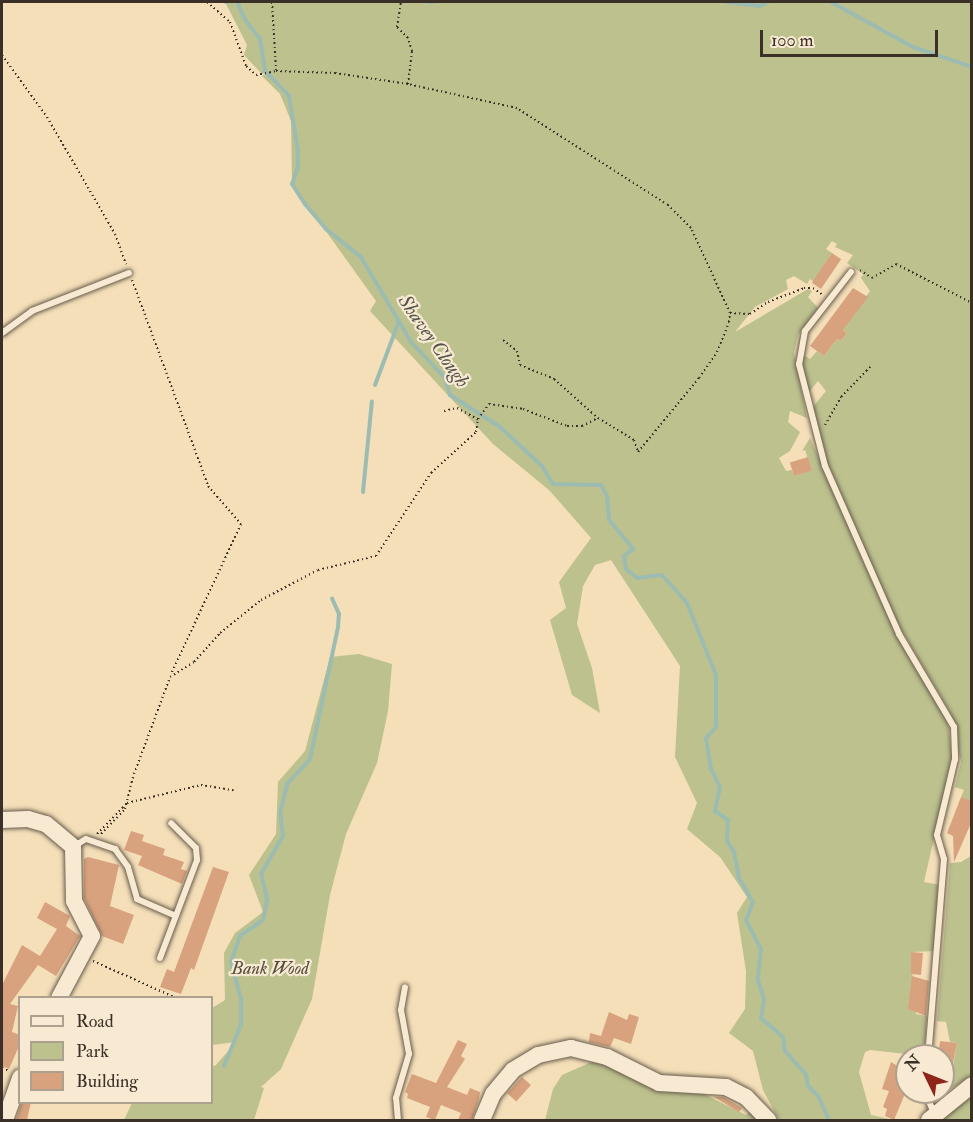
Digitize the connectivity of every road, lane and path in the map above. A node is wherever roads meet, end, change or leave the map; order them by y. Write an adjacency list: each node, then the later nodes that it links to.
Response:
1 (207, 2): 5 (path)
2 (272, 2): 5 (path)
3 (401, 2): 6 (path)
4 (2, 55): 8 (path)
5 (276, 71): 6 (path)
6 (408, 84): 11 (path)
7 (851, 272): 9 (lane); 10 (path)
8 (129, 273): 12 (lane); 19 (path)
9 (829, 300): 11 (path); 18 (lane)
10 (972, 303)
11 (730, 313): 16 (path)
12 (2, 333)
13 (503, 340): 16 (path)
14 (871, 366): 18 (path)
15 (444, 411): 17 (path)
16 (598, 418): 17 (path)
17 (478, 419): 19 (path)
18 (815, 436): 32 (lane)
19 (170, 677): 21 (path)
20 (234, 790): 21 (path)
21 (127, 803): 24 (path)
22 (2, 820): 25 (street)
23 (171, 823): 26 (lane)
24 (93, 840): 25 (lane); 26 (lane)
25 (73, 847): 27 (street)
26 (174, 915): 28 (lane)
27 (82, 956): 30 (street); 31 (path)
28 (160, 958)
29 (405, 987): 37 (lane)
30 (60, 996)
31 (172, 996)
32 (929, 1044)
33 (18, 1084): 36 (street)
34 (972, 1085): 35 (street)
35 (932, 1117)
36 (5, 1120)
37 (398, 1120)
38 (482, 1120): 39 (street)
39 (768, 1120)

